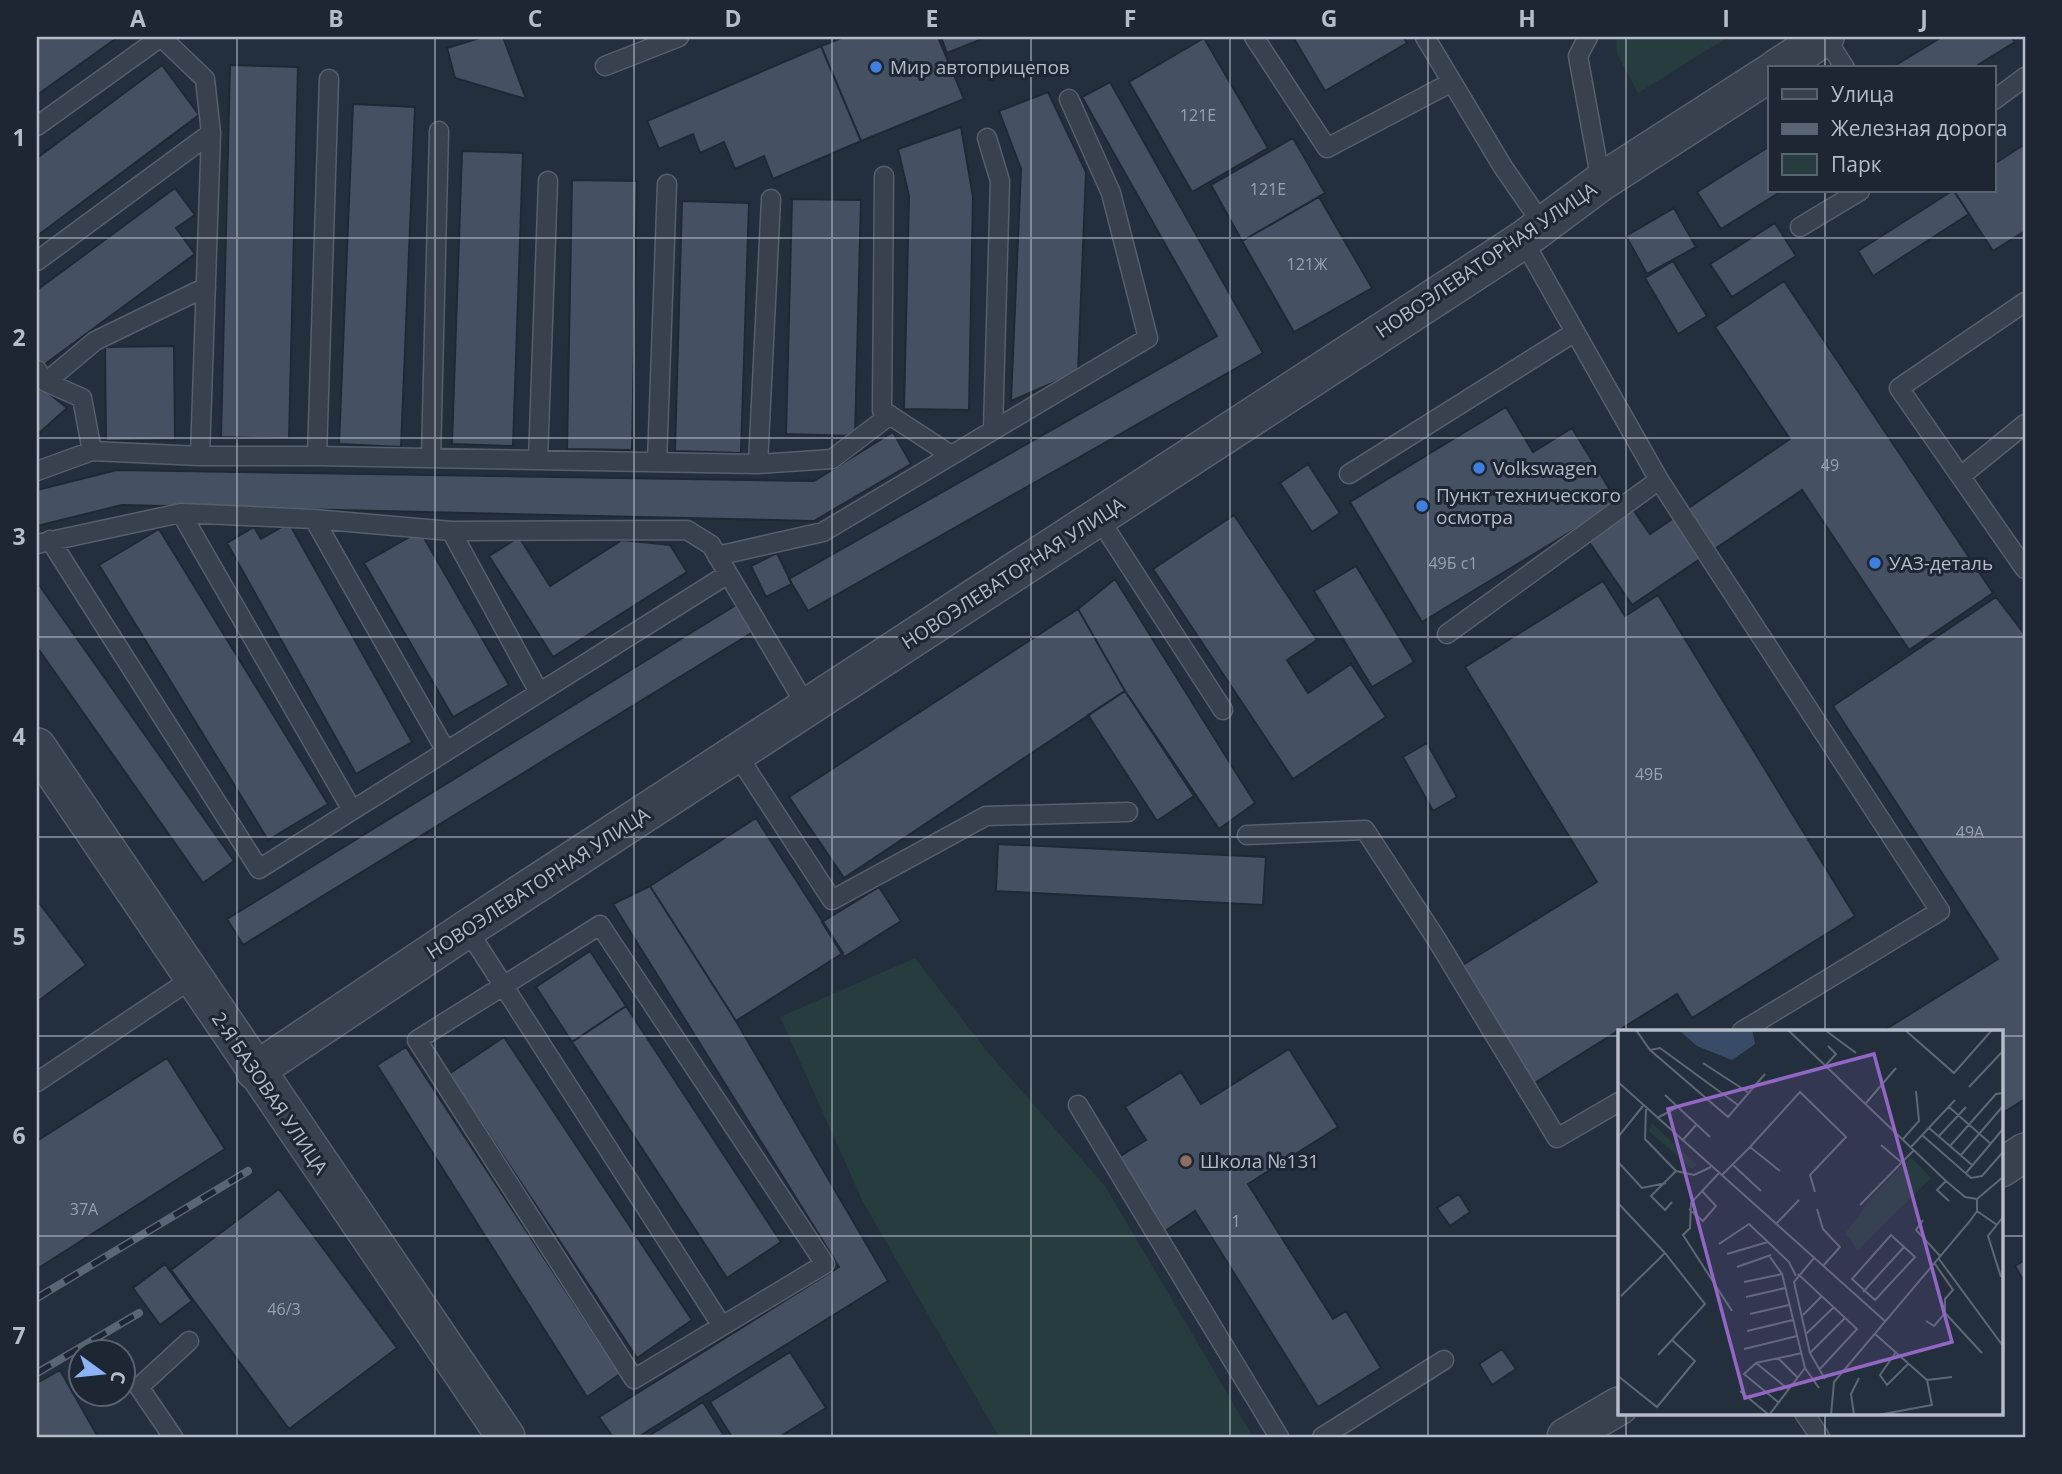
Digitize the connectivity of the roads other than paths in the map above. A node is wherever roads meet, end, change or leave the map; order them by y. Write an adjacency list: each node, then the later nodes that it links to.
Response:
1 (679, 37): 6 (lane)
2 (1254, 37): 12 (lane)
3 (1425, 37): 12 (lane)
4 (1588, 37): 21 (lane)
5 (1825, 37): 7 (street); 8 (lane)
6 (605, 65)
7 (1780, 66)
8 (1844, 66)
9 (1768, 74): 21 (street, НОВОЭЛЕВАТОРНАЯ УЛИЦА)
10 (2025, 77): 14 (lane)
11 (330, 79): 37 (lane)
12 (1452, 82): 26 (lane)
13 (1069, 99): 34 (lane)
14 (1996, 99)
15 (37, 126): 17 (lane)
16 (439, 131): 39 (lane)
17 (211, 133): 27 (lane); 28 (lane)
18 (987, 138): 34 (lane)
19 (884, 176): 32 (lane)
20 (548, 181): 40 (lane)
21 (1601, 182): 26 (street, НОВОЭЛЕВАТОРНАЯ УЛИЦА)
22 (667, 184): 41 (lane)
23 (1858, 192): 25 (lane)
24 (771, 199): 42 (lane)
25 (1800, 228)
26 (1533, 233): 30 (lane); 48 (street, НОВОЭЛЕВАТОРНАЯ УЛИЦА)
27 (37, 261)
28 (206, 287): 31 (lane); 38 (lane)
29 (2025, 302): 45 (lane)
30 (1575, 332): 44 (lane); 46 (lane)
31 (42, 376): 35 (lane)
32 (890, 415): 36 (lane); 42 (lane)
33 (2025, 424): 45 (lane)
34 (993, 430): 36 (lane)
35 (92, 451): 38 (lane); 43 (lane)
36 (951, 455): 52 (lane)
37 (317, 456): 38 (lane); 39 (lane)
38 (200, 457)
39 (430, 458): 40 (lane)
40 (538, 460): 41 (lane)
41 (656, 462): 42 (lane)
42 (758, 464)
43 (37, 471)
44 (1349, 474)
45 (1961, 476): 53 (lane)
46 (1659, 480): 55 (lane); 68 (lane)
47 (181, 513): 49 (lane); 51 (lane); 62 (lane)
48 (1098, 517): 57 (street, НОВОЭЛЕВАТОРНАЯ УЛИЦА); 58 (lane)
49 (314, 519): 50 (lane); 60 (lane)
50 (452, 531): 52 (lane); 56 (lane)
51 (43, 542): 62 (lane)
52 (717, 556): 54 (lane)
53 (2025, 568)
54 (728, 574): 56 (lane); 57 (lane)
55 (1447, 634)
56 (539, 692): 60 (lane)
57 (807, 708): 61 (street, НОВОЭЛЕВАТОРНАЯ УЛИЦА)
58 (1223, 710)
59 (37, 747): 66 (street, 2-Я БАЗОВАЯ УЛИЦА)
60 (446, 751): 62 (lane)
61 (736, 753): 63 (lane); 65 (street, НОВОЭЛЕВАТОРНАЯ УЛИЦА)
62 (352, 810)
63 (1128, 812)
64 (1247, 835): 71 (lane)
65 (467, 929): 67 (lane); 69 (street, НОВОЭЛЕВАТОРНАЯ УЛИЦА)
66 (193, 978): 69 (street, 2-Я БАЗОВАЯ УЛИЦА); 70 (lane)
67 (502, 985): 75 (lane); 75 (lane); 75 (lane)
68 (1744, 1030)
69 (255, 1071): 81 (street, 2-Я БАЗОВАЯ УЛИЦА)
70 (37, 1082)
71 (1618, 1103)
72 (1078, 1105): 82 (lane)
73 (2025, 1152): 74 (street)
74 (2002, 1167)
75 (722, 1326)
76 (188, 1341): 80 (lane)
77 (1444, 1360): 83 (lane)
78 (1618, 1407): 84 (street)
79 (1805, 1414): 85 (lane)
80 (173, 1437)
81 (506, 1437)
82 (1279, 1437)
83 (1322, 1437)
84 (1566, 1437)
85 (1820, 1437)

